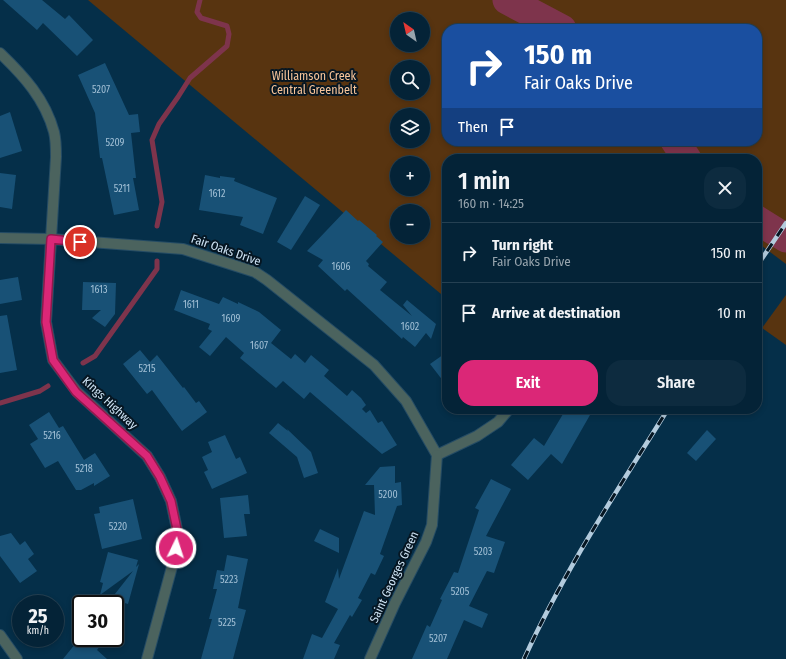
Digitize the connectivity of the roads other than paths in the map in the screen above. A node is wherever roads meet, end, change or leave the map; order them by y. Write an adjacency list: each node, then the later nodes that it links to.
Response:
1 (0, 53): 3 (street, Kings Highway)
2 (0, 238): 3 (street, Fair Oaks Drive)
3 (51, 239): 5 (street, Fair Oaks Drive); 8 (street, Kings Highway)
4 (505, 414): 5 (street)
5 (437, 455): 9 (street, Saint Georges Green)
6 (0, 635): 7 (street)
7 (17, 659)
8 (147, 659)
9 (370, 659)

